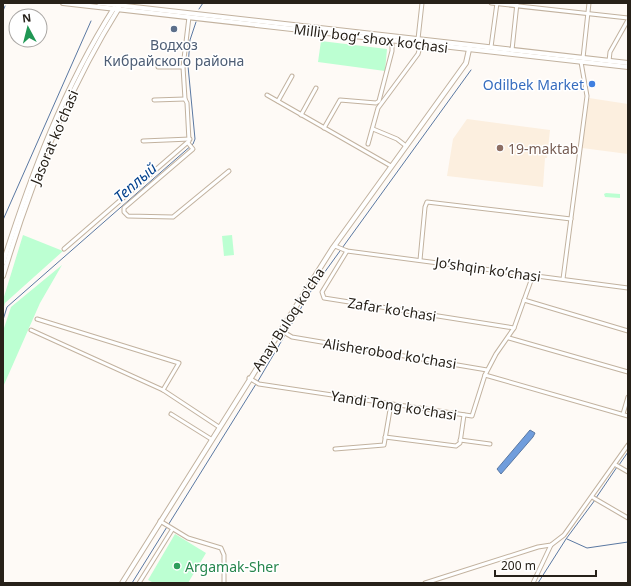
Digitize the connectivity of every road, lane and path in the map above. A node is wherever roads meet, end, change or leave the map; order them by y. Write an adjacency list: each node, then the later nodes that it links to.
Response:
1 (63, 3): 8 (main road)
2 (99, 3): 8 (main road)
3 (422, 3): 13 (street)
4 (490, 3): 5 (street)
5 (497, 3): 7 (street); 17 (street)
6 (589, 3): 9 (street)
7 (517, 4): 9 (street); 18 (street)
8 (118, 6): 10 (main road, Milliy bog‘ shox ko‘chasi); 12 (main road, Milliy bog‘ shox ko‘chasi); 46 (main road, Jasorat koʻchasi); 48 (main road, Jasorat koʻchasi)
9 (588, 14): 11 (street); 19 (street)
10 (189, 17): 12 (main road, Milliy bog‘ shox ko‘chasi); 23 (street)
11 (628, 19): 20 (street)
12 (346, 33): 13 (main road, Milliy bog‘ shox ko‘chasi); 14 (main road, Milliy bog‘ shox ko‘chasi)
13 (418, 39): 16 (main road, Milliy bog‘ shox ko‘chasi)
14 (392, 40): 15 (main road, Milliy bog‘ shox ko‘chasi); 32 (street)
15 (421, 44): 16 (main road, Milliy bog‘ shox ko‘chasi); 33 (street)
16 (470, 47): 17 (main road, Milliy bog‘ shox ko‘chasi); 19 (main road, Milliy bog‘ shox ko‘chasi); 38 (main road, Anay Buloq ko'cha)
17 (491, 47): 18 (main road, Milliy bog‘ shox ko‘chasi)
18 (512, 50): 19 (main road, Milliy bog‘ shox ko‘chasi)
19 (582, 60): 20 (main road, Milliy bog‘ shox ko‘chasi); 24 (main road, Milliy bog‘ shox ko‘chasi); 41 (street)
20 (609, 61): 21 (main road, Milliy bog‘ shox ko‘chasi)
21 (628, 63)
22 (158, 67): 23 (street)
23 (184, 67): 28 (street)
24 (628, 67)
25 (292, 76): 30 (street)
26 (316, 88): 31 (street)
27 (267, 95): 30 (street)
28 (185, 99): 29 (street); 34 (street)
29 (154, 100)
30 (278, 101): 31 (street)
31 (301, 115): 32 (street)
32 (324, 128): 39 (street)
33 (373, 130): 37 (street); 38 (street)
34 (190, 139): 35 (street); 36 (street)
35 (143, 141)
36 (188, 143): 40 (street); 43 (street)
37 (368, 144)
38 (406, 146): 39 (main road, Anay Buloq ko'cha)
39 (391, 166): 42 (main road, Anay Buloq ko'cha)
40 (229, 171)
41 (571, 219): 45 (street); 49 (street)
42 (336, 247): 44 (street, Joʼshqin koʼchasi); 55 (main road, Anay Buloq ko'cha)
43 (64, 249)
44 (347, 251): 45 (street, Joʼshqin koʼchasi); 53 (street, Zafar ko'chasi)
45 (420, 260): 47 (street, Joʼshqin koʼchasi)
46 (3, 263)
47 (533, 275): 49 (street, Joʼshqin koʼchasi); 51 (street, Yandi Tong ko'chasi)
48 (3, 276)
49 (564, 279): 50 (street, Joʼshqin koʼchasi)
50 (628, 288)
51 (524, 300): 53 (street, Yandi Tong ko'chasi); 56 (street)
52 (37, 319): 62 (street)
53 (514, 328): 57 (street, Yandi Tong ko'chasi)
54 (31, 330): 62 (street)
55 (281, 331): 58 (street, Alisherobod ko'chasi); 61 (main road, Anay Buloq ko'cha)
56 (628, 331)
57 (509, 338): 58 (street, Yandi Tong ko'chasi); 59 (street)
58 (487, 370): 60 (street, Yandi Tong ko'chasi)
59 (628, 372)
60 (485, 375): 66 (street); 67 (street, Yandi Tong ko'chasi)
61 (251, 379): 64 (street, Yandi Tong ko'chasi); 69 (main road, Anay Buloq ko'cha)
62 (163, 390): 69 (street)
63 (628, 397): 66 (street)
64 (390, 404): 67 (street, Yandi Tong ko'chasi); 70 (street)
65 (171, 414): 71 (street)
66 (622, 414): 68 (street)
67 (464, 415): 72 (street)
68 (628, 416)
69 (219, 427): 71 (main road, Anay Buloq ko'cha)
70 (385, 436): 72 (street); 75 (street)
71 (211, 439): 80 (main road, Anay Buloq ko'cha)
72 (460, 440): 73 (street)
73 (490, 444)
74 (628, 445): 76 (street)
75 (335, 449)
76 (617, 466): 77 (street); 78 (street)
77 (628, 472)
78 (592, 497): 79 (street); 82 (street)
79 (628, 518)
80 (160, 521): 81 (street); 83 (main road, Anay Buloq ko'cha)
81 (172, 530): 84 (street); 85 (street)
82 (551, 545): 86 (street); 87 (street)
83 (122, 583)
84 (139, 583)
85 (224, 583)
86 (425, 583)
87 (533, 583)

